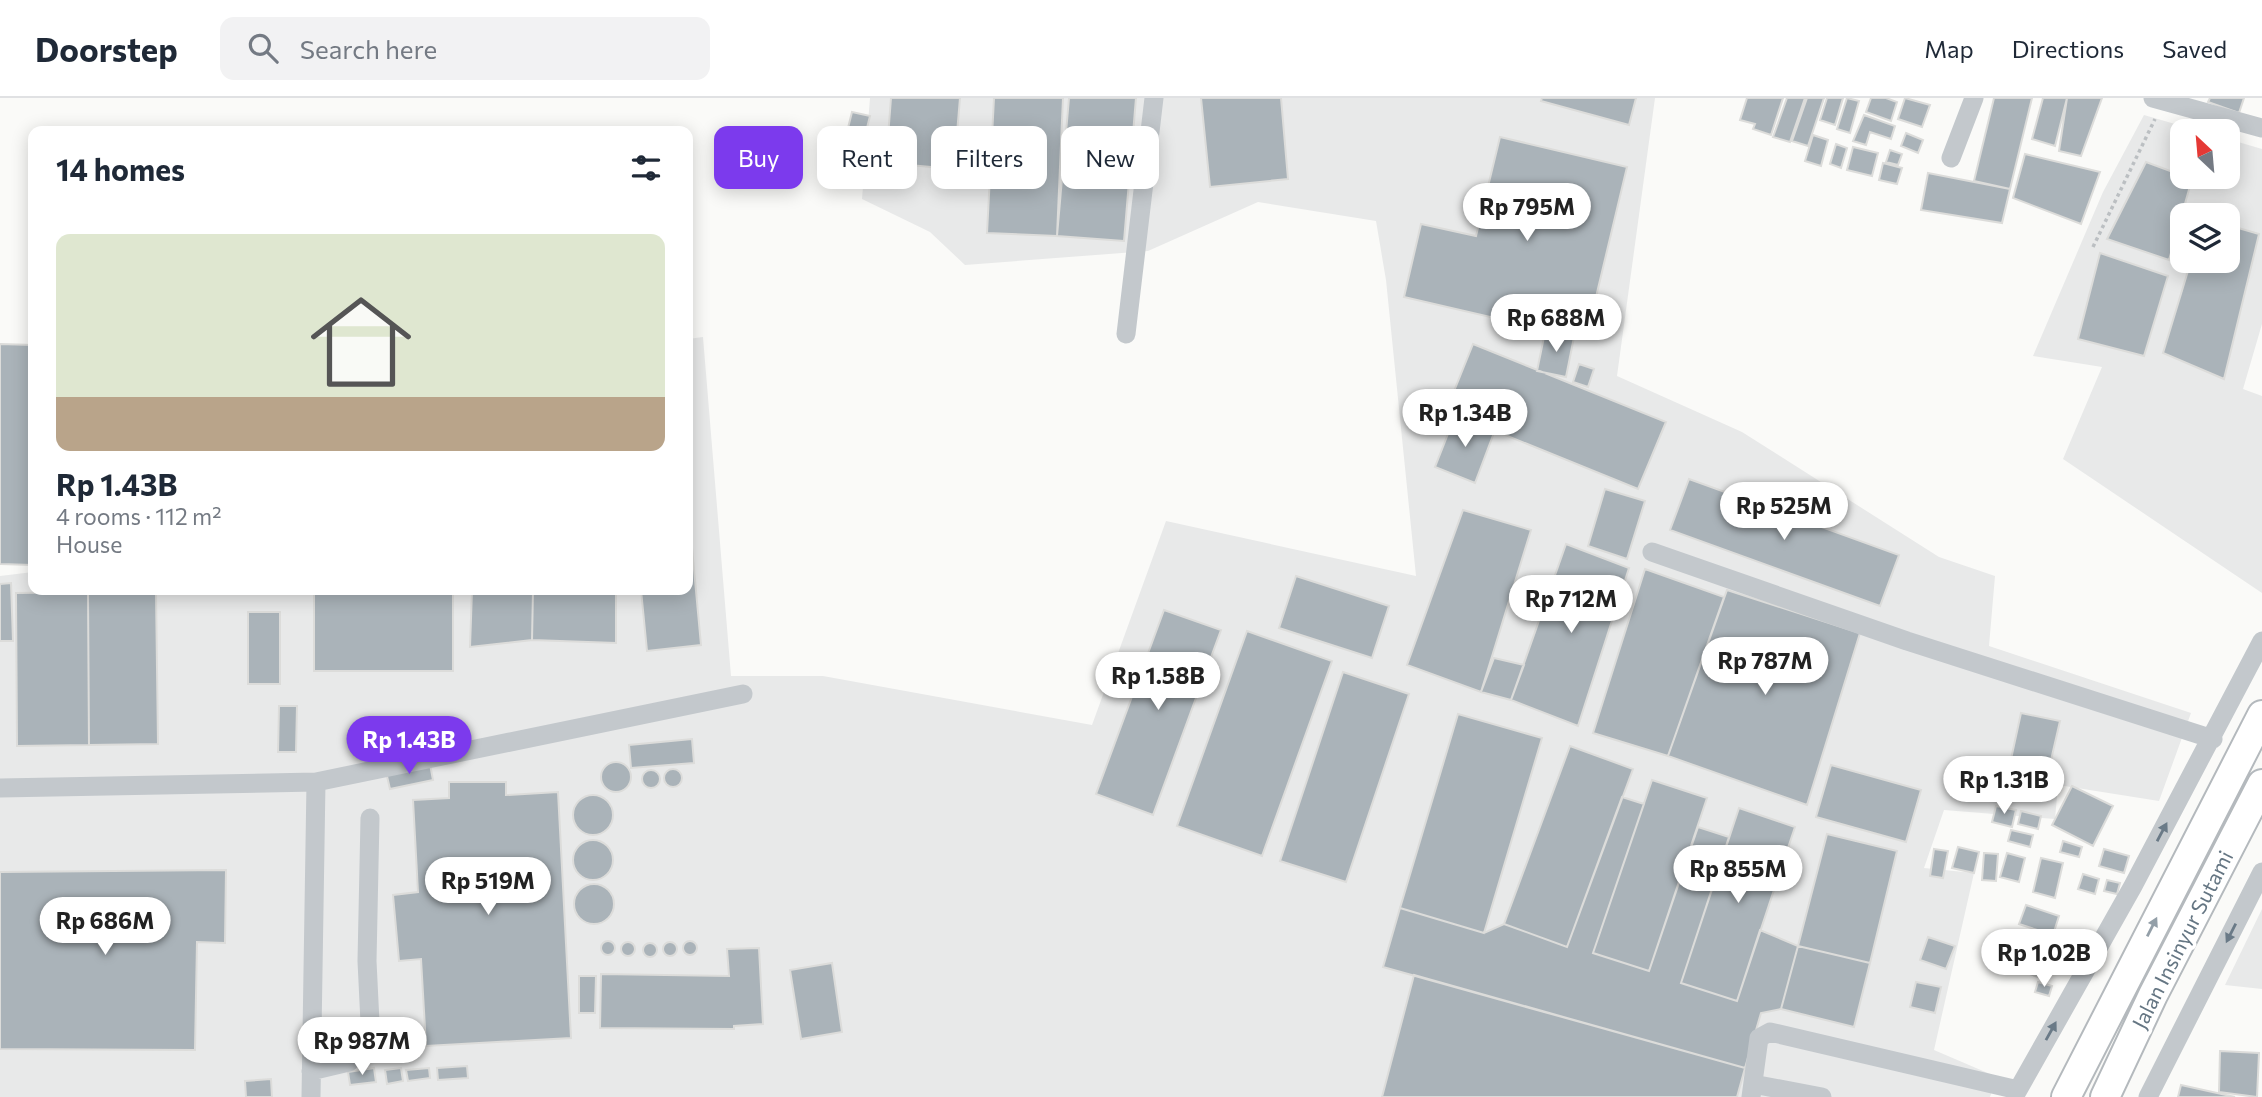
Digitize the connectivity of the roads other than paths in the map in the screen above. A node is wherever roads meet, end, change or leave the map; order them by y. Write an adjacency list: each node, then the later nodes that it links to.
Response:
1 (1154, 98): 6 (street)
2 (1974, 98): 5 (street)
3 (2159, 99): 4 (street)
4 (2262, 128)
5 (1951, 158)
6 (1126, 334)
7 (1652, 552): 11 (street)
8 (2262, 641): 11 (street)
9 (743, 694): 12 (street)
10 (2262, 715): 22 (highway, Jalan Insinyur Sutami, one-way to 10)
11 (2213, 739): 19 (street, one-way to 11)
12 (316, 782): 14 (street); 17 (street)
13 (2262, 784): 23 (highway, Jalan Insinyur Sutami)
14 (0, 788)
15 (370, 818): 17 (street)
16 (2262, 872): 24 (street, one-way to 24)
17 (312, 1071): 20 (street)
18 (1752, 1091): 19 (street); 21 (street)
19 (2016, 1094)
20 (311, 1097)
21 (1822, 1097)
22 (2066, 1097)
23 (2105, 1097)
24 (2148, 1097)

